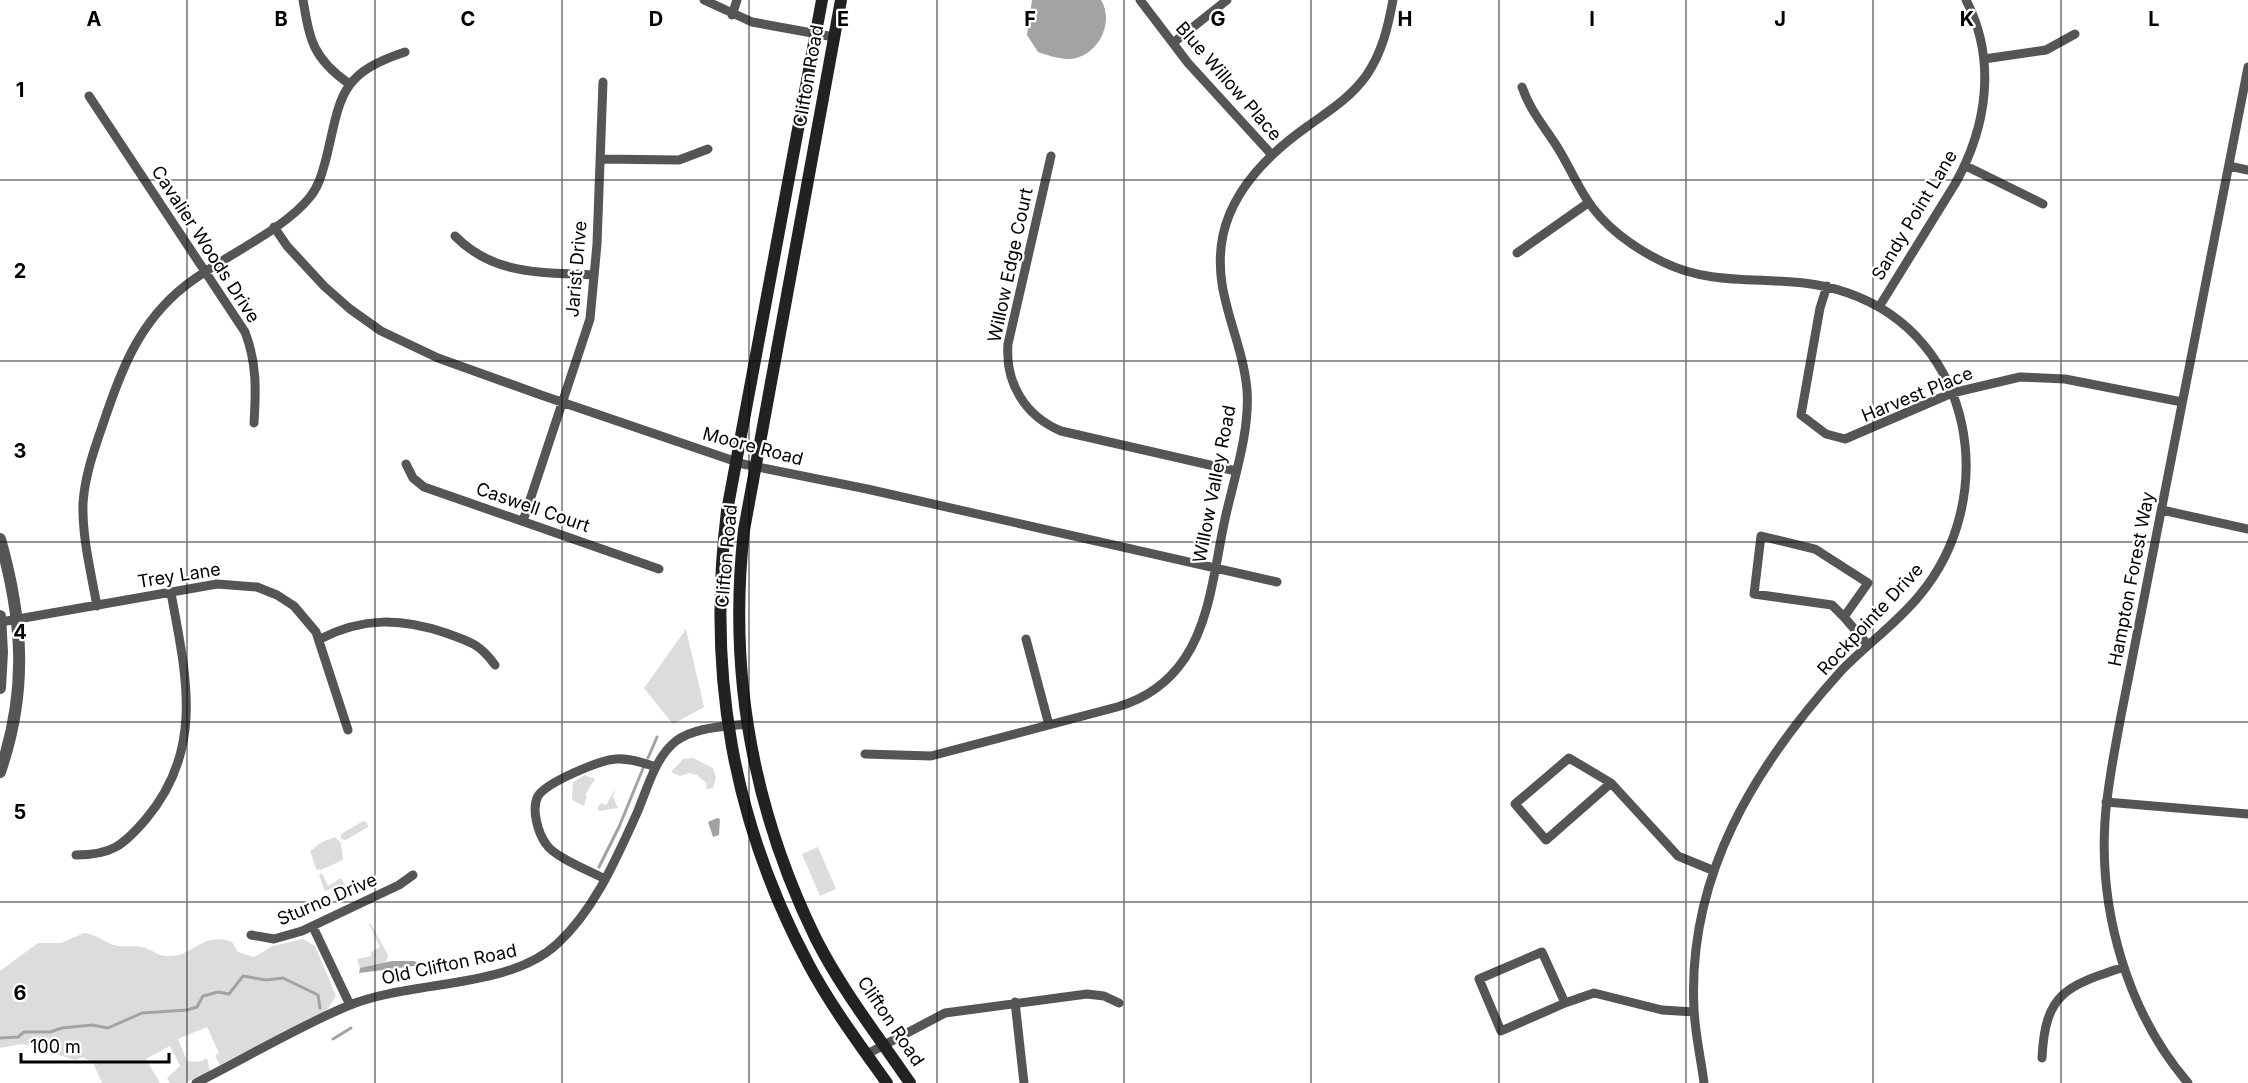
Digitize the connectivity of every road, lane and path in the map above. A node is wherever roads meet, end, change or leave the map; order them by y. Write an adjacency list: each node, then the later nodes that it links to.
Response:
1 (303, 0): 19 (street)
2 (704, 0): 10 (street)
3 (737, 0): 10 (street)
4 (822, 0): 11 (main road, Clifton Road)
5 (841, 0): 13 (main road, Clifton Road)
6 (1140, 0): 14 (street, Blue Willow Place)
7 (1227, 0): 14 (street)
8 (1393, 0): 23 (street, Willow Valley Road)
9 (1966, 0): 16 (street, Sandy Point Lane)
10 (732, 15): 11 (street)
11 (815, 33): 13 (street); 42 (main road, Clifton Road)
12 (2075, 34): 16 (street)
13 (834, 37): 44 (main road, Clifton Road)
14 (1173, 43): 23 (street, Blue Willow Place)
15 (405, 52): 19 (street)
16 (1984, 58): 26 (street, Sandy Point Lane)
17 (2248, 68): 27 (street, Hampton Forest Way)
18 (603, 82): 25 (street, Jarist Drive)
19 (348, 83): 31 (street)
20 (1522, 87): 29 (street, Rockpointe Drive)
21 (89, 96): 34 (street, Cavalier Woods Drive)
22 (708, 149): 25 (street)
23 (1272, 155): 45 (street, Willow Valley Road)
24 (1051, 156): 45 (street, Willow Edge Court)
25 (600, 159): 35 (street, Jarist Drive)
26 (1966, 166): 30 (street); 37 (street, Sandy Point Lane)
27 (2229, 166): 28 (street); 40 (street, Hampton Forest Way)
28 (2248, 170)
29 (1588, 203): 33 (street); 36 (street, Rockpointe Drive)
30 (2043, 204)
31 (274, 227): 34 (street); 39 (street, Moore Road)
32 (455, 236): 35 (street)
33 (1517, 253)
34 (206, 272): 41 (street, Cavalier Woods Drive); 54 (street)
35 (594, 275): 39 (street, Jarist Drive)
36 (1827, 286): 37 (street, Rockpointe Drive); 38 (street, Harvest Place)
37 (1879, 307): 38 (street, Rockpointe Drive)
38 (1952, 393): 40 (street, Harvest Place); 60 (street, Rockpointe Drive)
39 (563, 402): 42 (street, Moore Road); 47 (street, Jarist Drive)
40 (2182, 402): 46 (street, Hampton Forest Way)
41 (254, 423)
42 (735, 462): 44 (street, Moore Road); 65 (main road, Clifton Road)
43 (406, 464): 47 (street, Caswell Court)
44 (754, 467): 50 (street, Moore Road); 63 (main road, Clifton Road)
45 (1236, 471): 50 (street, Willow Valley Road)
46 (2162, 510): 48 (street); 71 (street, Hampton Forest Way)
47 (523, 521): 51 (street, Caswell Court)
48 (2248, 529)
49 (0, 539): 57 (street)
50 (1214, 568): 52 (street, Moore Road); 64 (street, Willow Valley Road)
51 (659, 569)
52 (1277, 582)
53 (171, 593): 54 (street, Trey Lane); 58 (street, Trey Lane); 73 (street)
54 (97, 606): 57 (street, Trey Lane)
55 (1844, 617): 55 (street); 60 (street)
56 (1, 619): 57 (street, Trey Lane); 62 (street)
57 (18, 620): 69 (street)
58 (320, 639): 61 (street); 66 (street, Trey Lane)
59 (1026, 639): 64 (street)
60 (1868, 645): 74 (street, Rockpointe Drive)
61 (495, 665)
62 (0, 688)
63 (746, 724): 65 (street, Old Clifton Road); 85 (main road, Clifton Road)
64 (1049, 726): 67 (street, Willow Valley Road)
65 (727, 727): 68 (street, Old Clifton Road); 86 (main road, Clifton Road)
66 (348, 730)
67 (865, 754)
68 (656, 767): 76 (street, Old Clifton Road); 76 (street)
69 (0, 772)
70 (1611, 783): 70 (street); 74 (street)
71 (2106, 802): 72 (street); 79 (street, Hampton Forest Way)
72 (2248, 814)
73 (76, 855)
74 (1712, 870): 84 (street, Rockpointe Drive)
75 (413, 875): 77 (street, Sturno Drive)
76 (605, 879): 83 (street, Old Clifton Road)
77 (313, 927): 78 (street, Sturno Drive); 83 (street)
78 (251, 935)
79 (2124, 967): 87 (street); 93 (street, Hampton Forest Way)
80 (1014, 1002): 81 (street); 85 (street); 91 (street)
81 (1119, 1003)
82 (1565, 1003): 82 (street); 84 (street)
83 (350, 1005): 88 (street, Old Clifton Road)
84 (1694, 1012): 92 (street, Rockpointe Drive)
85 (884, 1044): 86 (street); 90 (main road, Clifton Road)
86 (867, 1054): 89 (main road, Clifton Road)
87 (2042, 1058)
88 (196, 1083)
89 (887, 1083)
90 (910, 1083)
91 (1024, 1083)
92 (1704, 1083)
93 (2188, 1083)

